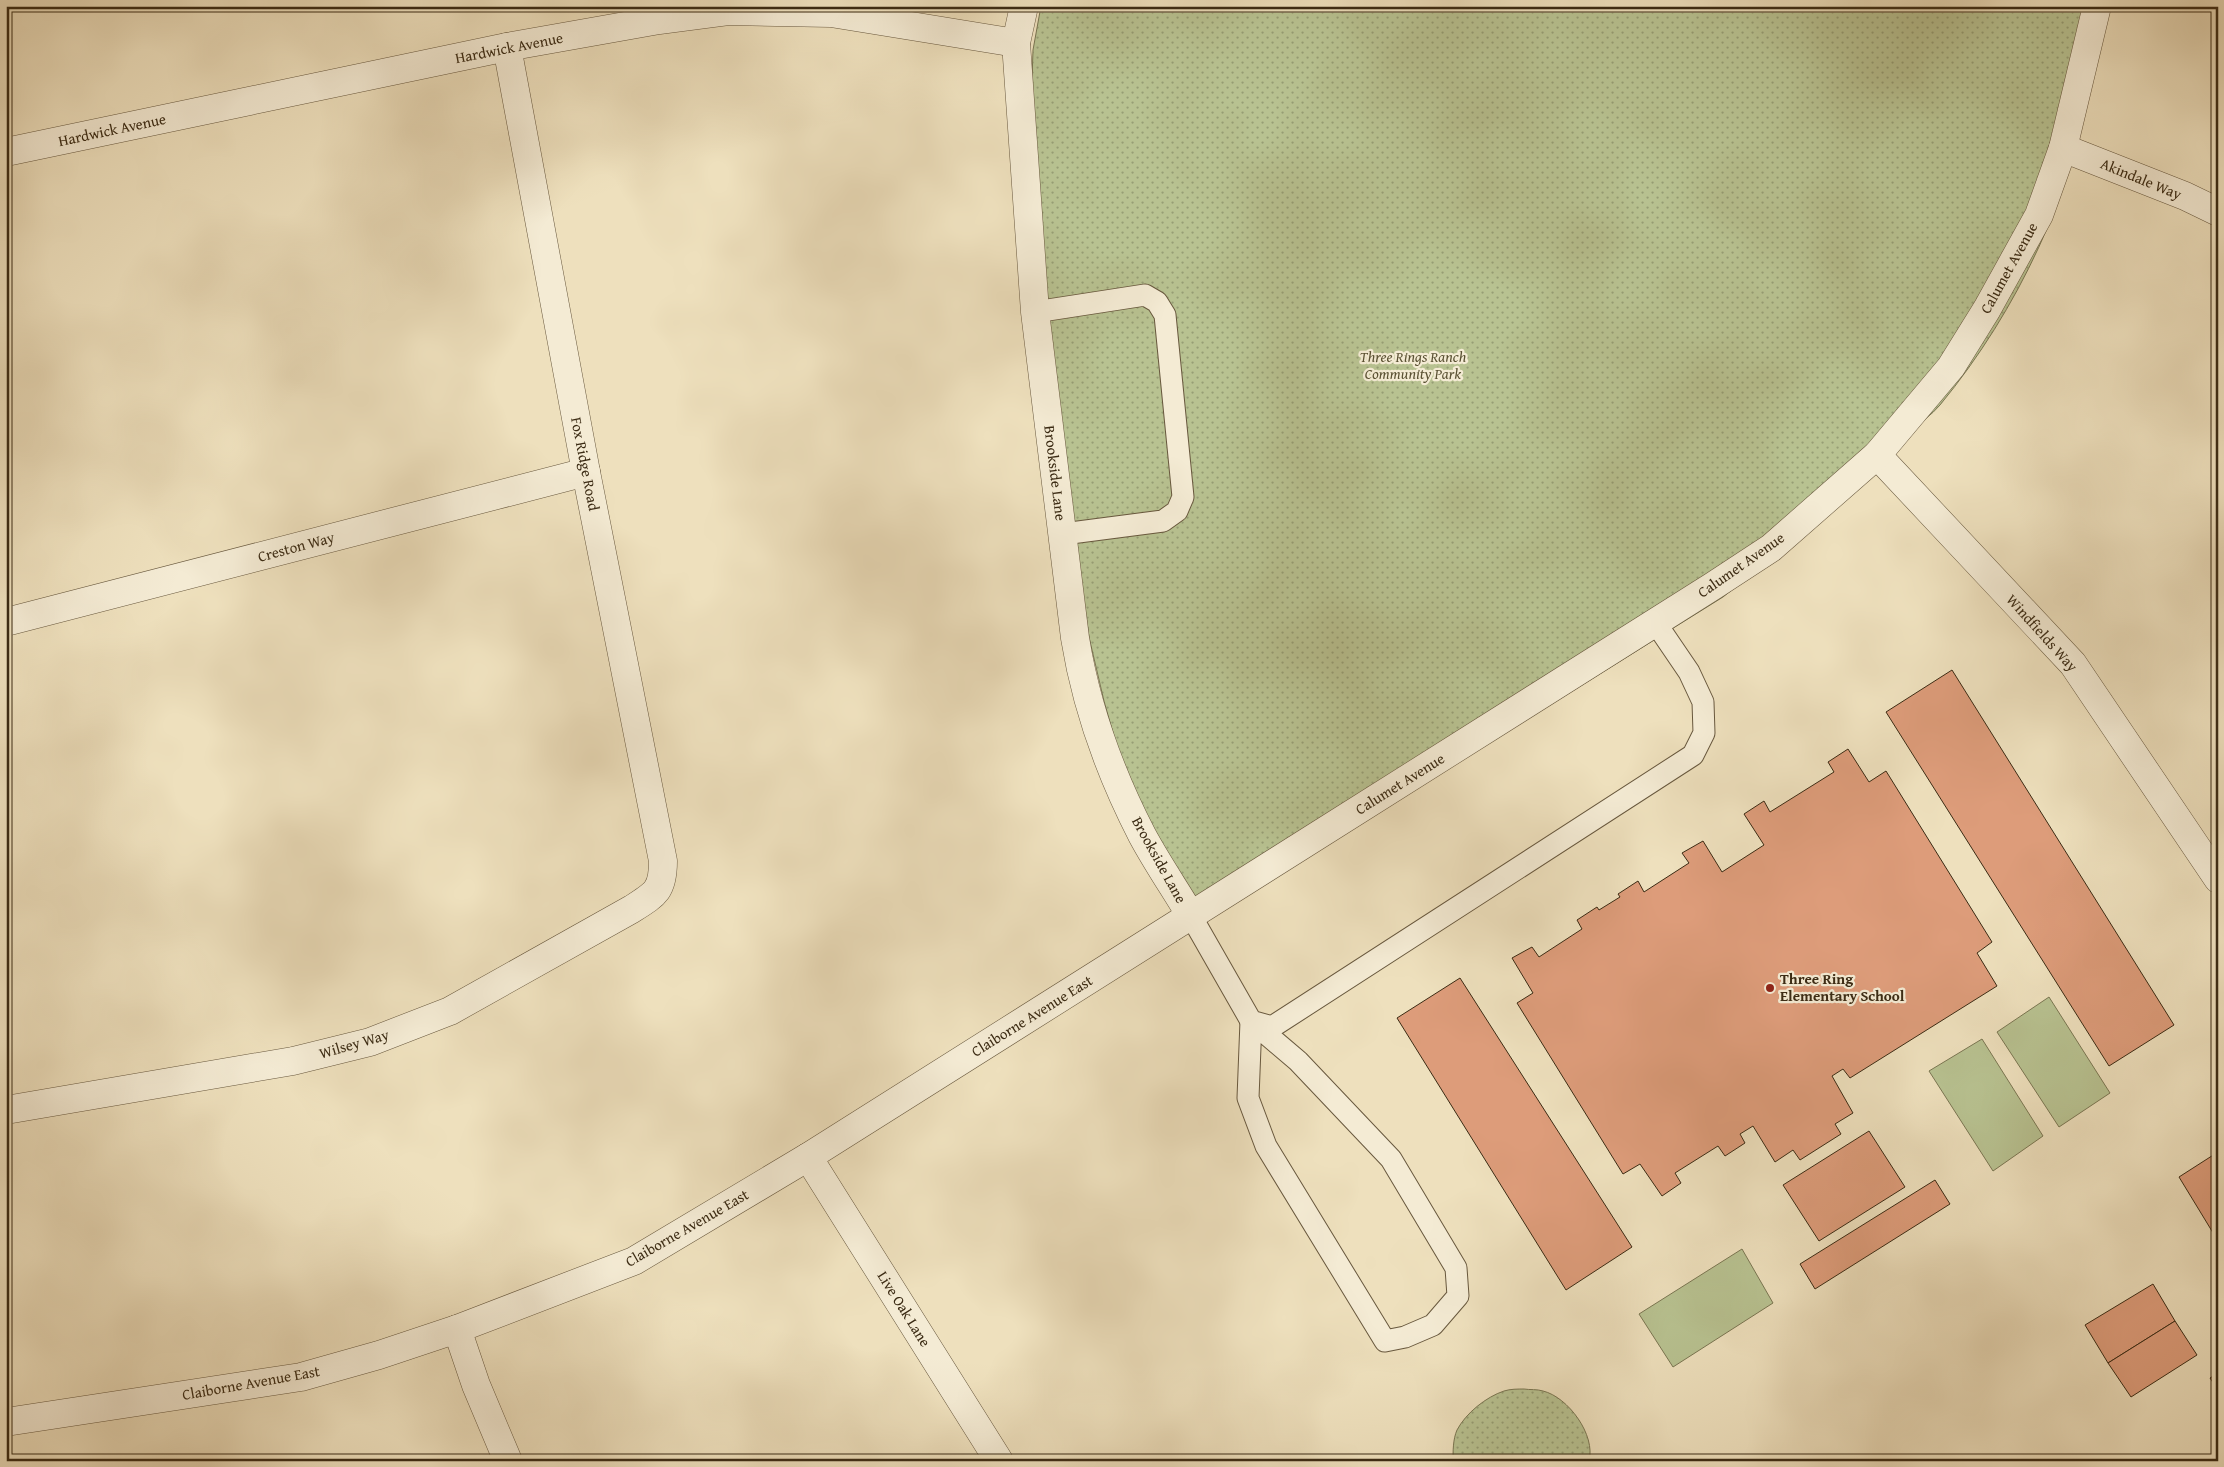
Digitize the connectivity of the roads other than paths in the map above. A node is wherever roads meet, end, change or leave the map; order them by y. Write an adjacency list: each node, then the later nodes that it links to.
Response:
1 (1024, 6): 3 (street, Brookside Lane)
2 (2097, 6): 5 (street, Calumet Avenue)
3 (1016, 43): 4 (street, Hardwick Avenue); 8 (street, Brookside Lane)
4 (506, 48): 6 (street, Hardwick Avenue); 10 (street, Fox Ridge Road)
5 (2063, 148): 7 (street, Akindale Way); 9 (street, Calumet Avenue)
6 (6, 152)
7 (2218, 212)
8 (1035, 312): 11 (street, Brookside Lane); 11 (lane)
9 (1877, 455): 13 (street, Calumet Avenue); 14 (street, Windfields Way)
10 (586, 472): 12 (street, Creston Way); 15 (street, Fox Ridge Road)
11 (1063, 534): 16 (street, Brookside Lane)
12 (6, 622)
13 (1656, 622): 16 (street, Calumet Avenue); 17 (lane)
14 (2218, 879)
15 (663, 880): 18 (street, Wilsey Way)
16 (1191, 916): 17 (lane); 19 (street, Claiborne Avenue East)
17 (1251, 1021): 17 (lane)
18 (6, 1110)
19 (808, 1157): 20 (street, Claiborne Avenue East); 23 (street, Live Oak Lane)
20 (457, 1329): 21 (street, Claiborne Avenue East); 22 (street)
21 (6, 1422)
22 (508, 1461)
23 (999, 1461)

